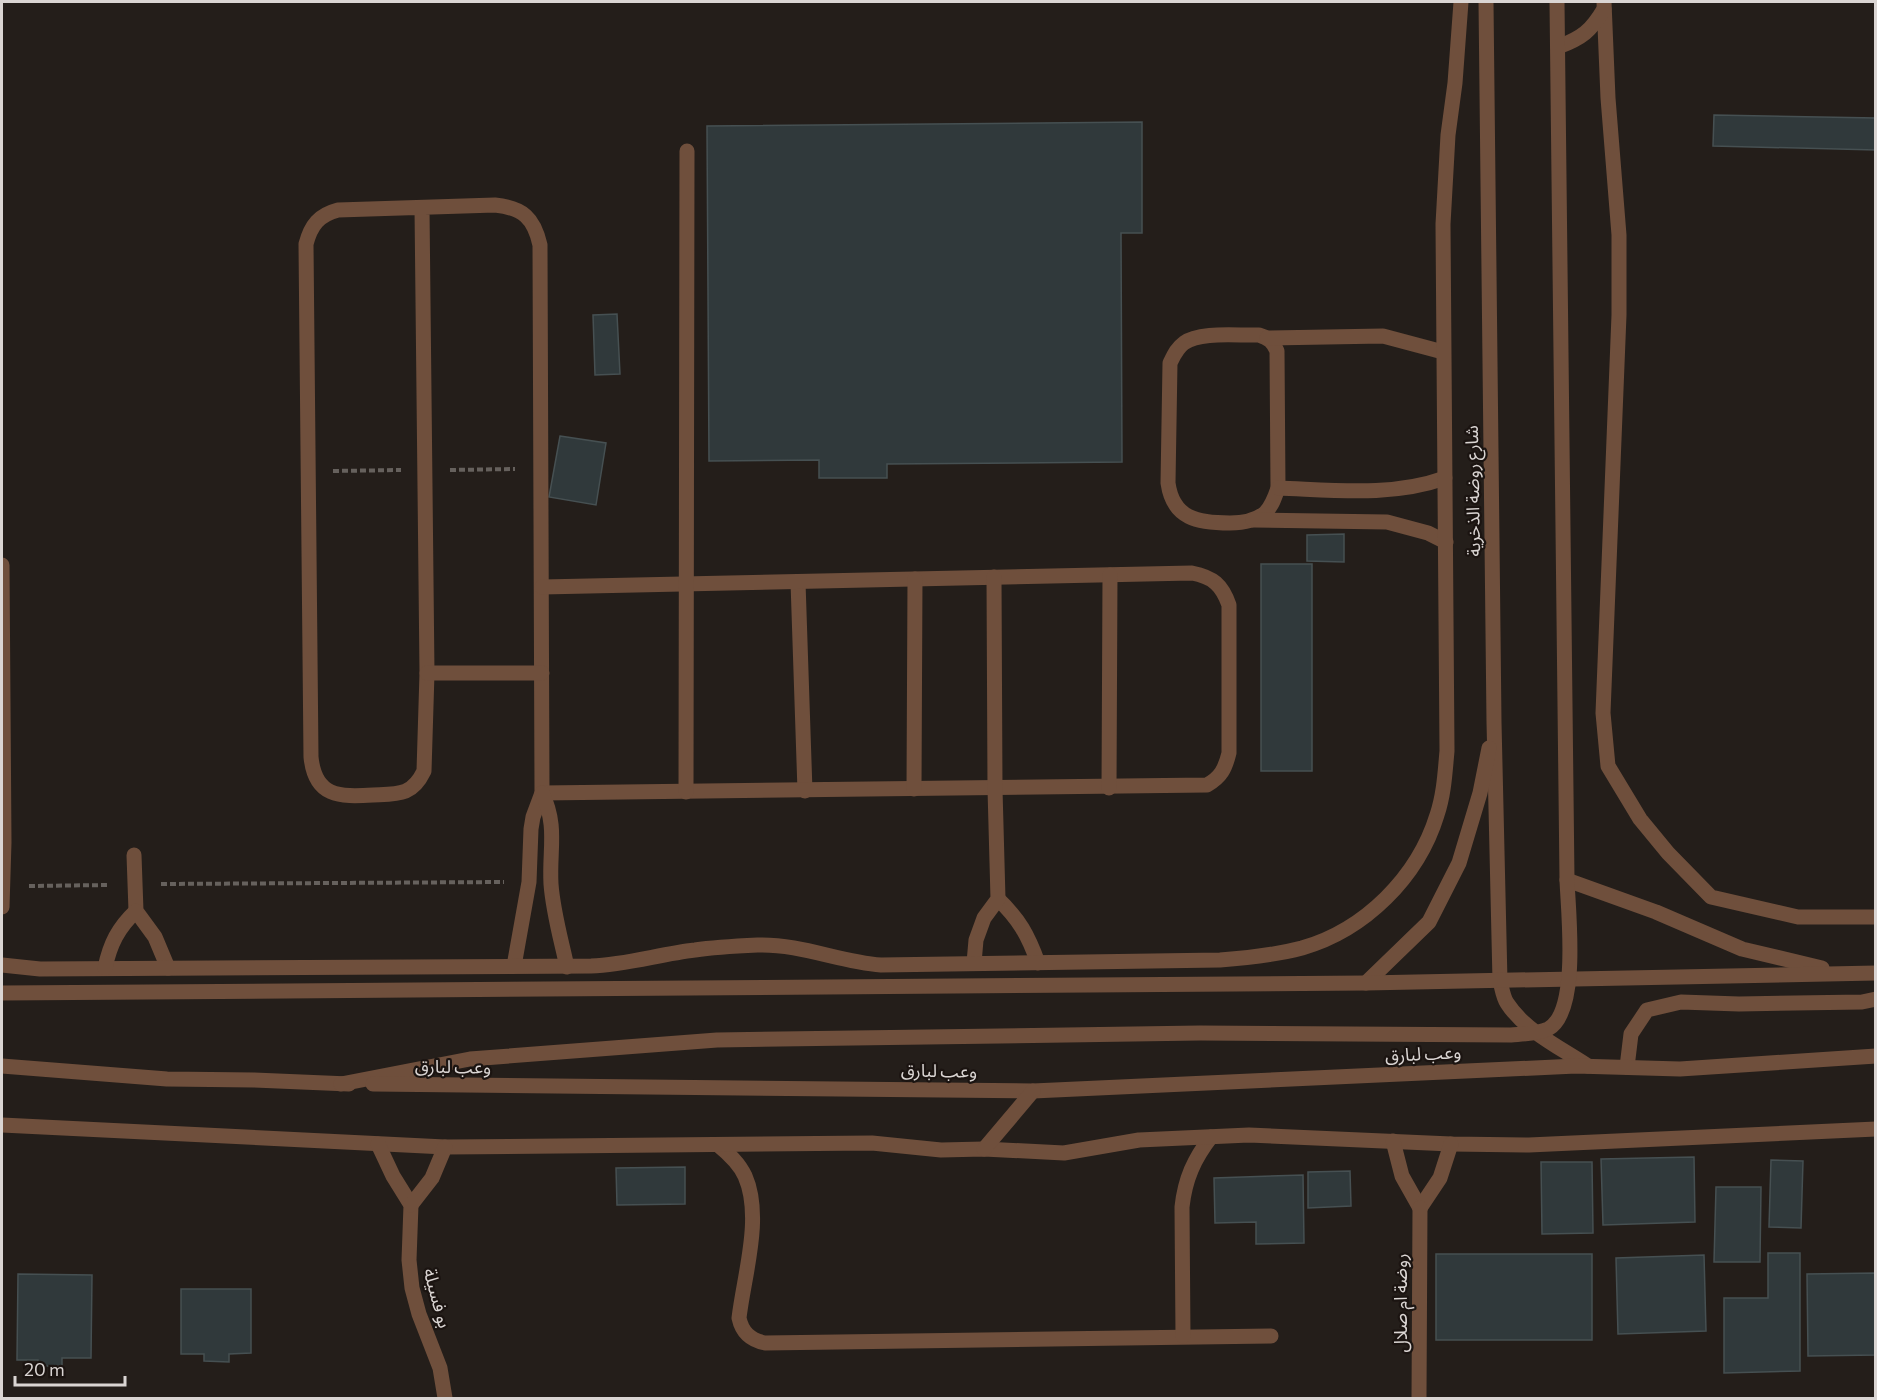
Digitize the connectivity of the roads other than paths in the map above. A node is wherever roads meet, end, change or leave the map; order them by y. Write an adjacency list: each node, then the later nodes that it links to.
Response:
1 (1461, 2): 9 (street)
2 (1486, 2): 23 (street, شارع روضة الذخرية)
3 (1557, 2): 5 (street)
4 (1604, 5): 5 (street); 38 (street)
5 (1558, 47): 32 (street)
6 (687, 151): 19 (street)
7 (422, 208): 20 (street); 21 (street); 21 (street)
8 (1267, 338): 9 (street); 11 (street); 12 (street)
9 (1443, 352): 10 (street)
10 (1445, 478): 11 (street); 13 (street)
11 (1278, 488): 12 (street)
12 (1253, 520): 13 (street)
13 (1446, 542): 40 (street)
14 (2, 566): 30 (street)
15 (1110, 575): 16 (street); 24 (street); 24 (street)
16 (994, 577): 17 (street); 26 (street)
17 (915, 579): 18 (street); 25 (street)
18 (798, 582): 19 (street); 27 (street)
19 (686, 584): 20 (street); 28 (street)
20 (542, 587): 22 (street)
21 (427, 673): 22 (street)
22 (542, 673): 29 (street)
23 (1494, 722): 49 (street, شارع روضة الذخرية); 50 (street)
24 (1110, 788): 26 (street)
25 (914, 789): 26 (street); 27 (street)
26 (994, 789): 35 (street)
27 (805, 790): 28 (street)
28 (686, 792): 29 (street)
29 (542, 793): 33 (street); 34 (street)
30 (3, 842): 36 (street)
31 (134, 855): 37 (street)
32 (1567, 880): 47 (street); 48 (street)
33 (529, 882): 34 (street); 42 (street)
34 (551, 883): 43 (street)
35 (998, 899): 39 (street); 40 (street)
36 (2, 907)
37 (136, 911): 44 (street); 45 (street)
38 (1875, 917)
39 (974, 963): 40 (street); 43 (street)
40 (1038, 963)
41 (2, 965): 44 (street)
42 (514, 966): 43 (street); 45 (street)
43 (567, 967)
44 (105, 968): 45 (street)
45 (168, 968)
46 (1875, 972): 47 (street)
47 (1845, 973): 48 (street)
48 (1570, 978): 49 (street); 53 (street)
49 (1500, 981): 50 (street); 53 (street)
50 (1366, 983): 51 (street)
51 (2, 993)
52 (1875, 999): 57 (street)
53 (1537, 1032): 56 (street); 58 (street)
54 (1875, 1056): 57 (street, وعب لبارق)
55 (2, 1066): 58 (street, وعب لبارق)
56 (1588, 1066): 57 (street, وعب لبارق); 59 (street, وعب لبارق)
57 (1627, 1067)
58 (341, 1084): 59 (street, وعب لبارق)
59 (1033, 1091): 68 (street)
60 (2, 1125): 64 (street)
61 (1875, 1129): 65 (street)
62 (1211, 1137): 63 (street); 68 (street); 71 (street)
63 (1393, 1141): 65 (street); 70 (street)
64 (378, 1144): 67 (street); 69 (street)
65 (1451, 1144): 70 (street)
66 (718, 1145): 67 (street); 68 (street); 71 (street)
67 (446, 1147): 69 (street)
68 (984, 1149)
69 (411, 1205): 73 (street, بو فسيلة)
70 (1420, 1208): 74 (street, روضة ام صلال)
71 (1183, 1336): 72 (street)
72 (1271, 1336)
73 (445, 1398)
74 (1419, 1398)

